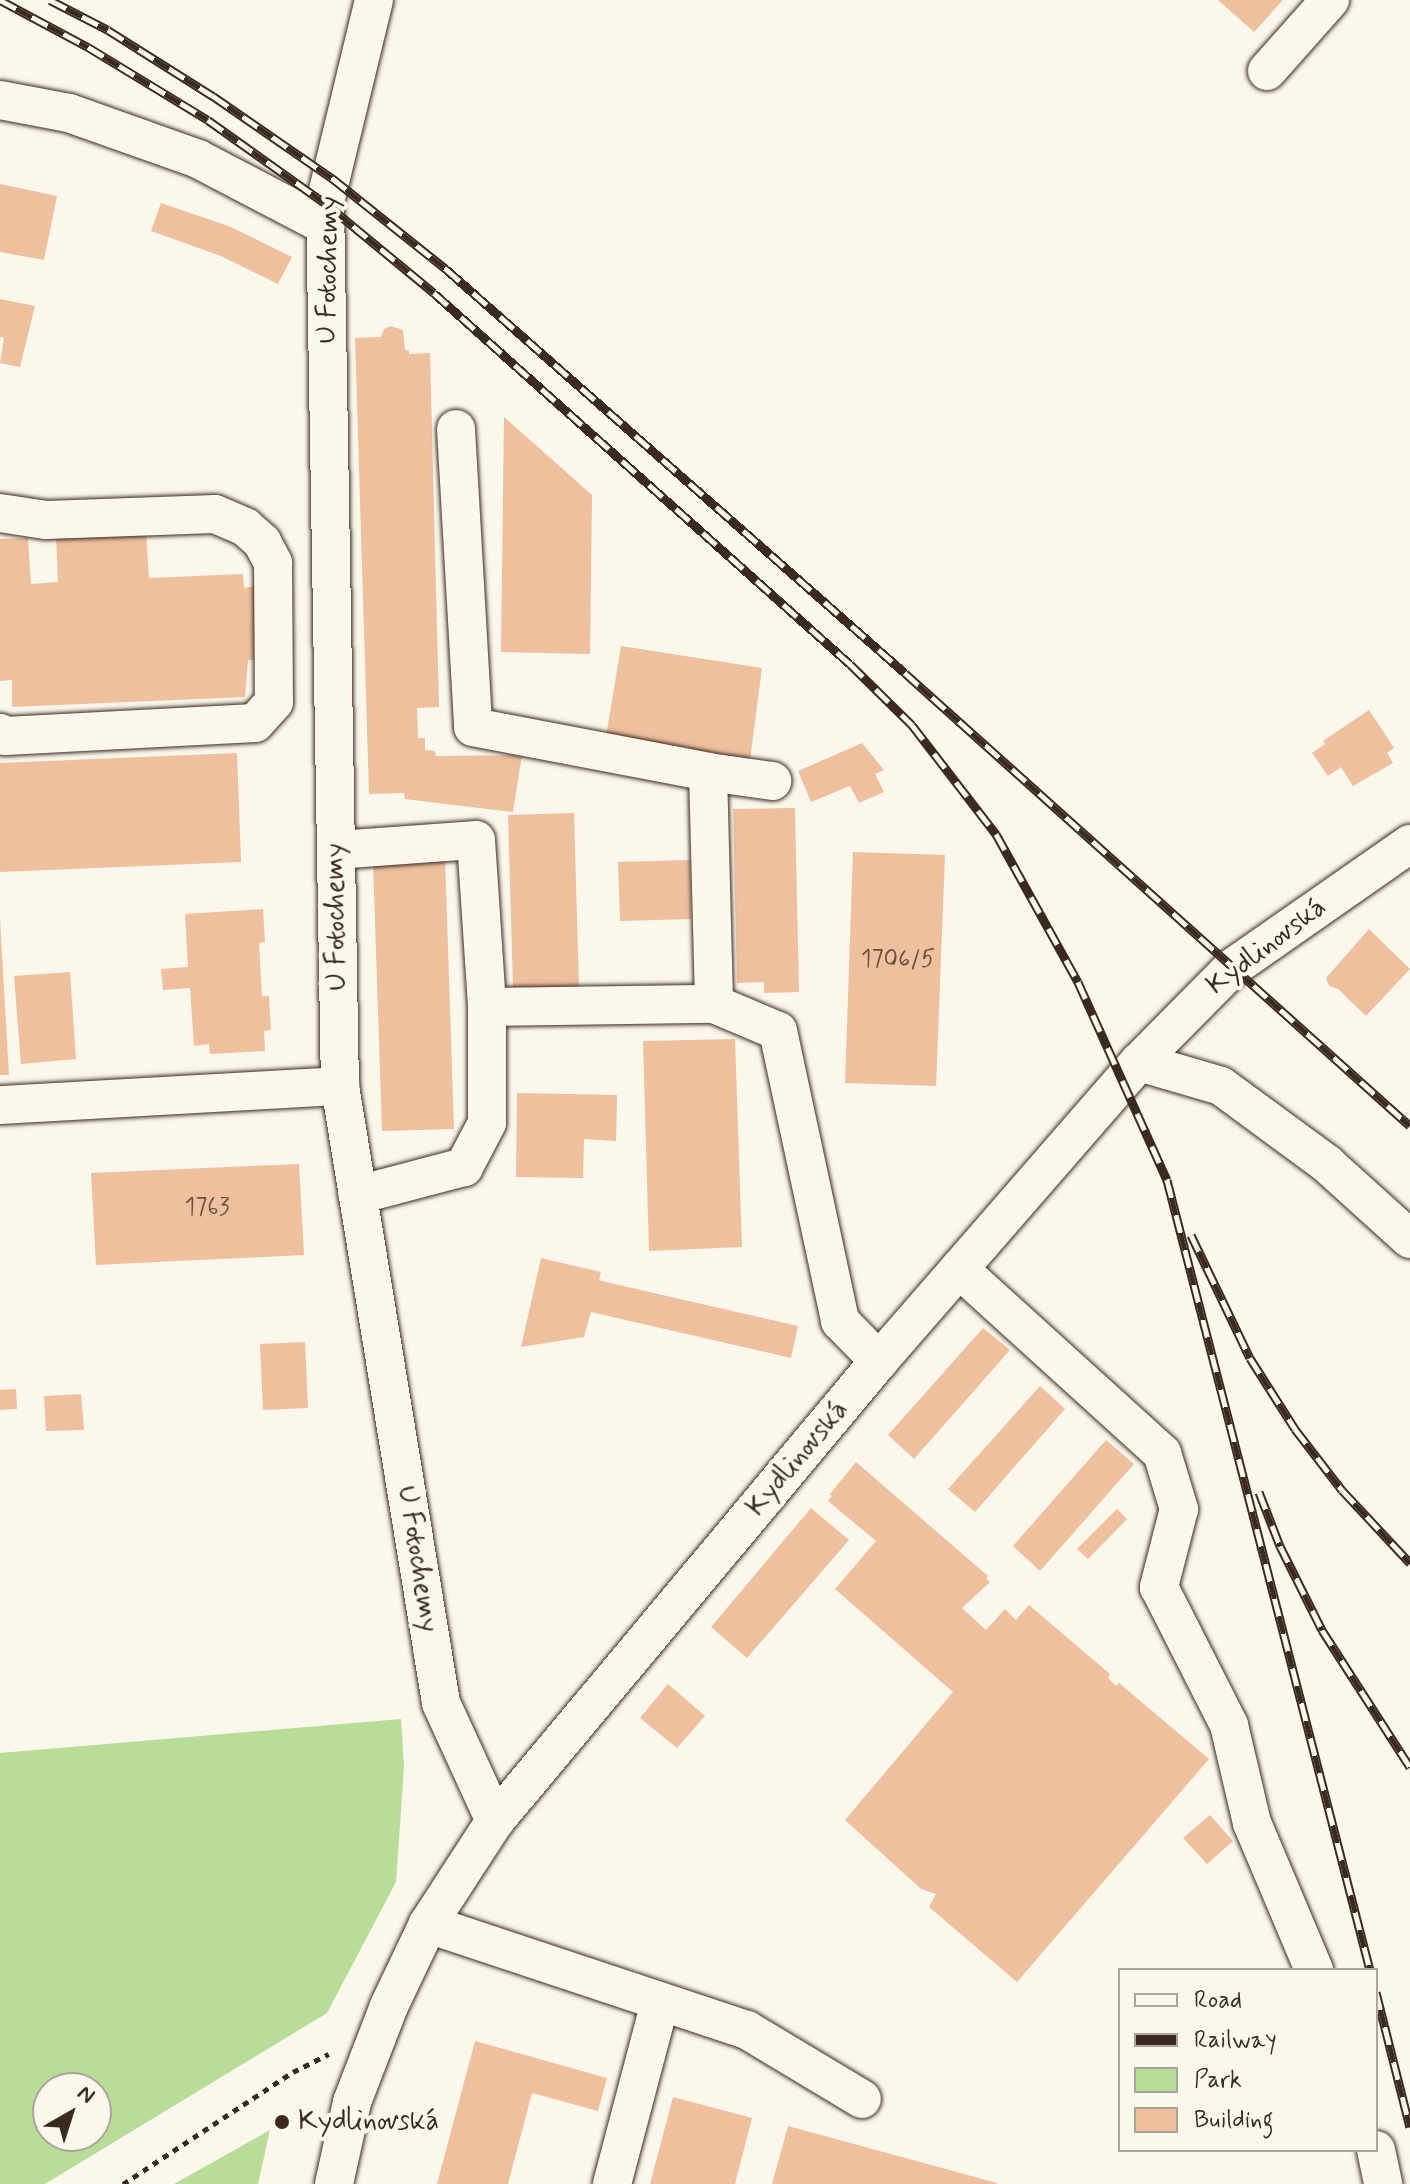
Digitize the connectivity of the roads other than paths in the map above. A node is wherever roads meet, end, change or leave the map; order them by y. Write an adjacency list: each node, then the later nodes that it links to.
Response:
1 (374, 0): 5 (street, U Fotochemy)
2 (1330, 0): 3 (street)
3 (1267, 71)
4 (0, 100): 5 (street)
5 (326, 226): 12 (street, U Fotochemy)
6 (456, 429): 9 (street)
7 (0, 513): 8 (street)
8 (0, 733)
9 (708, 772): 10 (street); 13 (street)
10 (772, 781)
11 (1410, 844): 15 (street, Kydlinovská)
12 (336, 850): 14 (street); 16 (street, U Fotochemy)
13 (714, 1004): 14 (street); 21 (street)
14 (487, 1007): 18 (street)
15 (1139, 1062): 19 (street); 20 (street, Kydlinovská)
16 (340, 1086): 17 (street); 18 (street, U Fotochemy)
17 (0, 1105)
18 (358, 1195): 22 (street, U Fotochemy)
19 (1410, 1239)
20 (959, 1269): 21 (street, Kydlinovská); 24 (street)
21 (879, 1361): 22 (street, Kydlinovská)
22 (495, 1821): 23 (street, Kydlinovská)
23 (428, 1924): 25 (street); 28 (street, Kydlinovská)
24 (1313, 1968)
25 (660, 2002): 26 (street); 29 (street)
26 (862, 2099)
27 (1376, 2152): 30 (street)
28 (334, 2184)
29 (612, 2184)
30 (1383, 2184)

